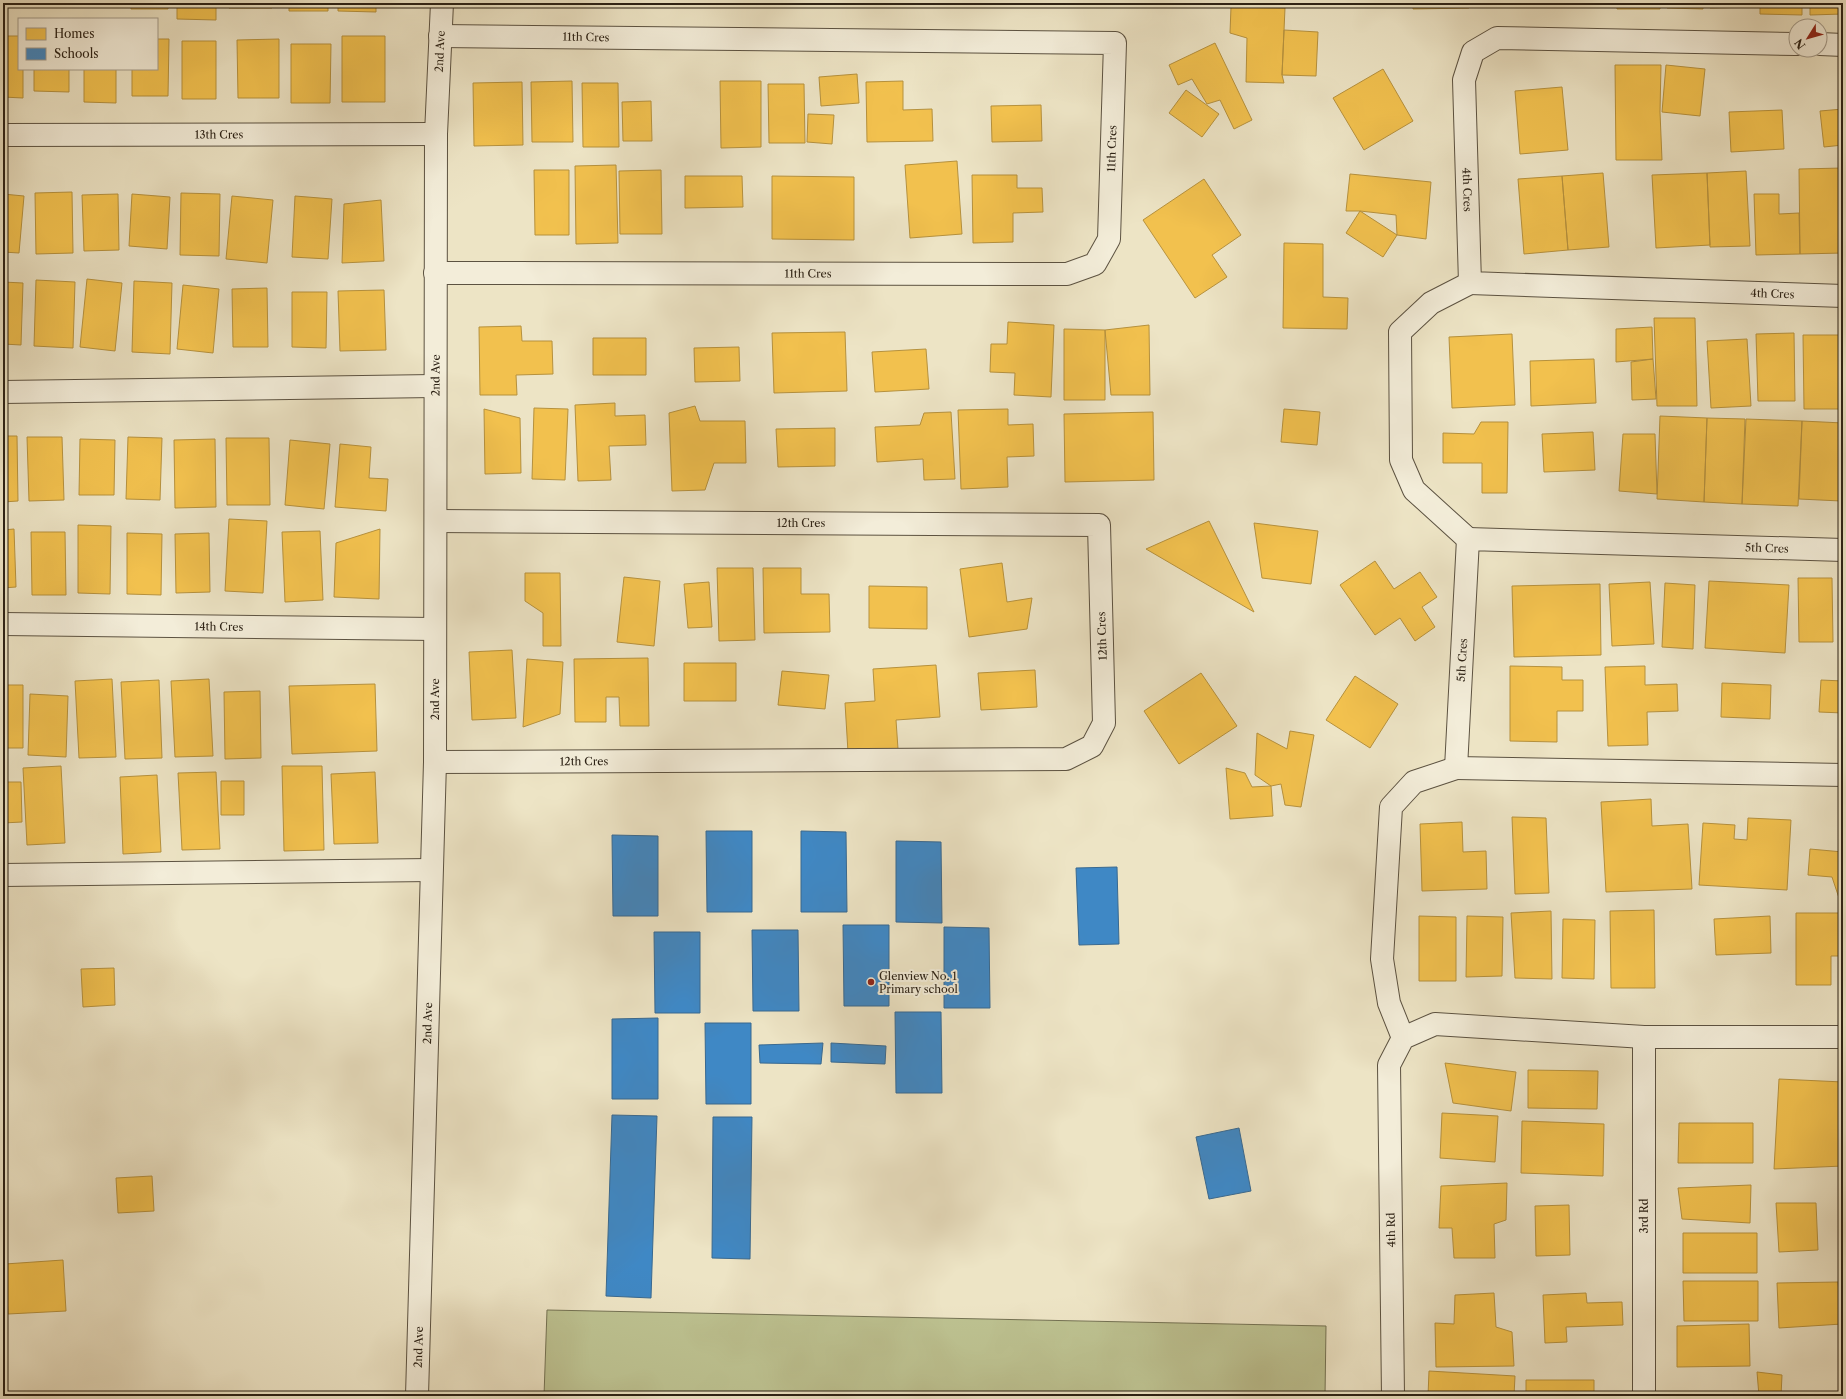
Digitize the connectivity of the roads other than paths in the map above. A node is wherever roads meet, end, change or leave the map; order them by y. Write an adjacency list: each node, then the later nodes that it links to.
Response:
1 (442, 3): 2 (street, 2nd Ave)
2 (440, 36): 6 (street, 2nd Ave); 8 (street, 11th Cres)
3 (1788, 44): 9 (street, 4th Cres)
4 (1828, 44): 5 (street)
5 (1843, 45)
6 (436, 134): 7 (street, 13th Cres); 8 (street, 2nd Ave)
7 (3, 135)
8 (435, 273): 11 (street, 2nd Ave)
9 (1470, 283): 10 (street, 4th Cres); 14 (street)
10 (1843, 296)
11 (434, 386): 12 (street); 13 (street, 2nd Ave)
12 (3, 392)
13 (436, 521): 17 (street, 2nd Ave); 18 (street, 12th Cres)
14 (1468, 539): 15 (street, 5th Cres); 19 (street, 5th Cres)
15 (1843, 550)
16 (3, 624): 17 (street, 14th Cres)
17 (435, 629): 18 (street, 2nd Ave)
18 (435, 762): 21 (street, 2nd Ave)
19 (1456, 768): 20 (street); 25 (street)
20 (1843, 775)
21 (431, 870): 22 (street); 26 (street, 2nd Ave)
22 (3, 875)
23 (1644, 1037): 24 (street); 25 (street); 28 (street, 3rd Rd)
24 (1843, 1037)
25 (1403, 1038): 27 (street, 4th Rd)
26 (417, 1396)
27 (1393, 1396)
28 (1644, 1396)

